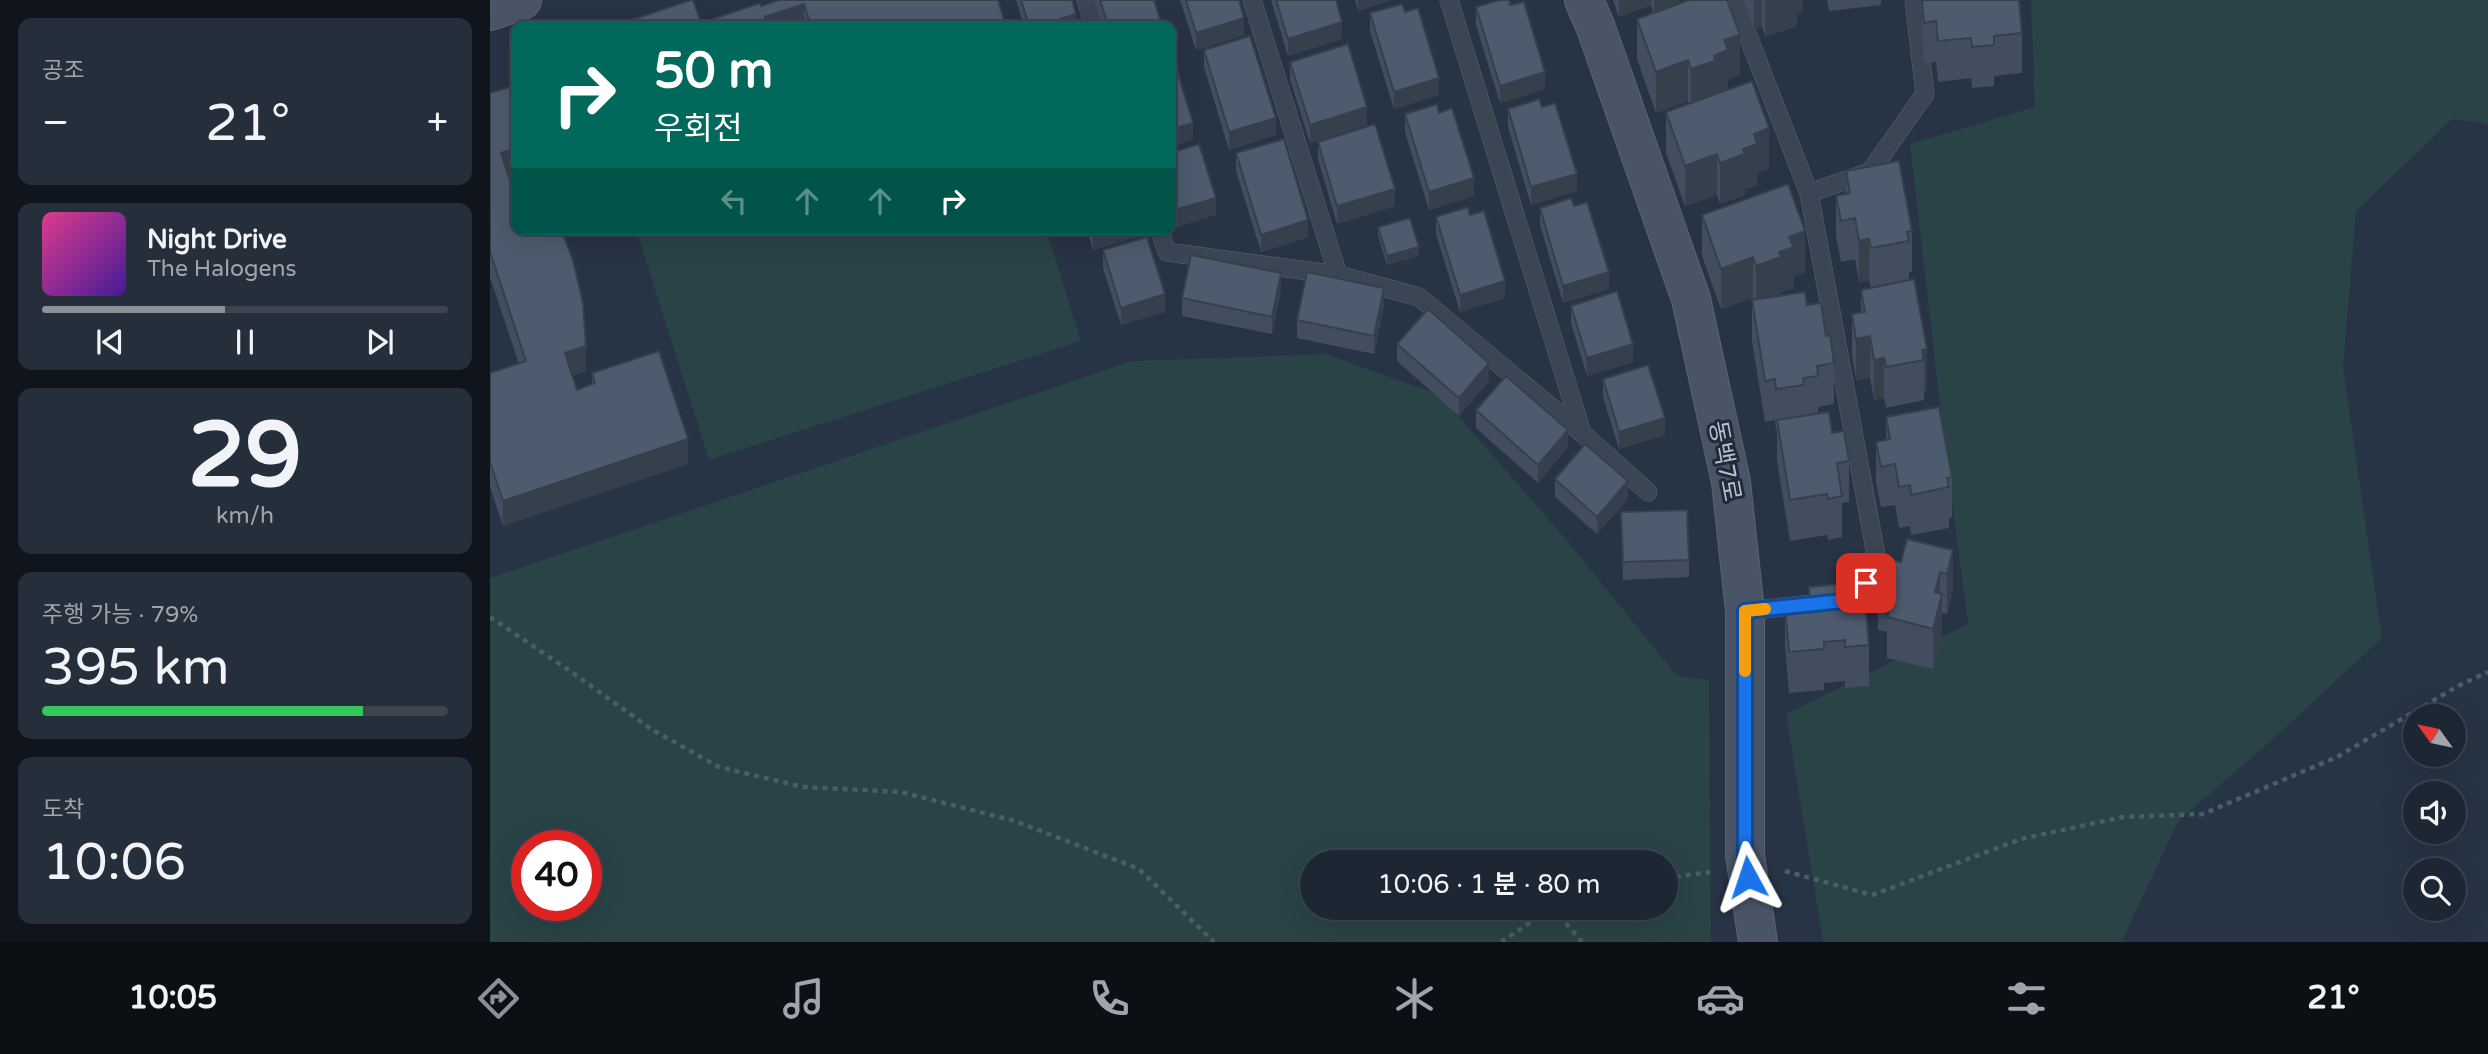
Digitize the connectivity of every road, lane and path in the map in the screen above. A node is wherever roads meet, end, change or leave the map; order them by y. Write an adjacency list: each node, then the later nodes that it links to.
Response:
1 (523, 0): 8 (street)
2 (1086, 0): 9 (lane)
3 (1252, 0): 12 (lane)
4 (1449, 0): 13 (lane)
5 (1584, 0): 15 (street, 동백7로)
6 (1734, 0): 10 (lane)
7 (1914, 0): 10 (lane)
8 (490, 11)
9 (1092, 21)
10 (1809, 193): 15 (lane)
11 (1161, 235): 12 (lane)
12 (1338, 275): 13 (lane)
13 (1582, 433): 14 (lane)
14 (1648, 492)
15 (1745, 611): 26 (street, 동백7로)
16 (490, 617): 23 (path)
17 (2488, 672): 18 (path)
18 (1780, 869)
19 (1716, 872): 20 (path)
20 (1678, 877)
21 (1535, 920): 24 (path)
22 (1563, 920): 25 (path)
23 (1214, 942)
24 (1501, 942)
25 (1582, 942)
26 (1758, 942)

